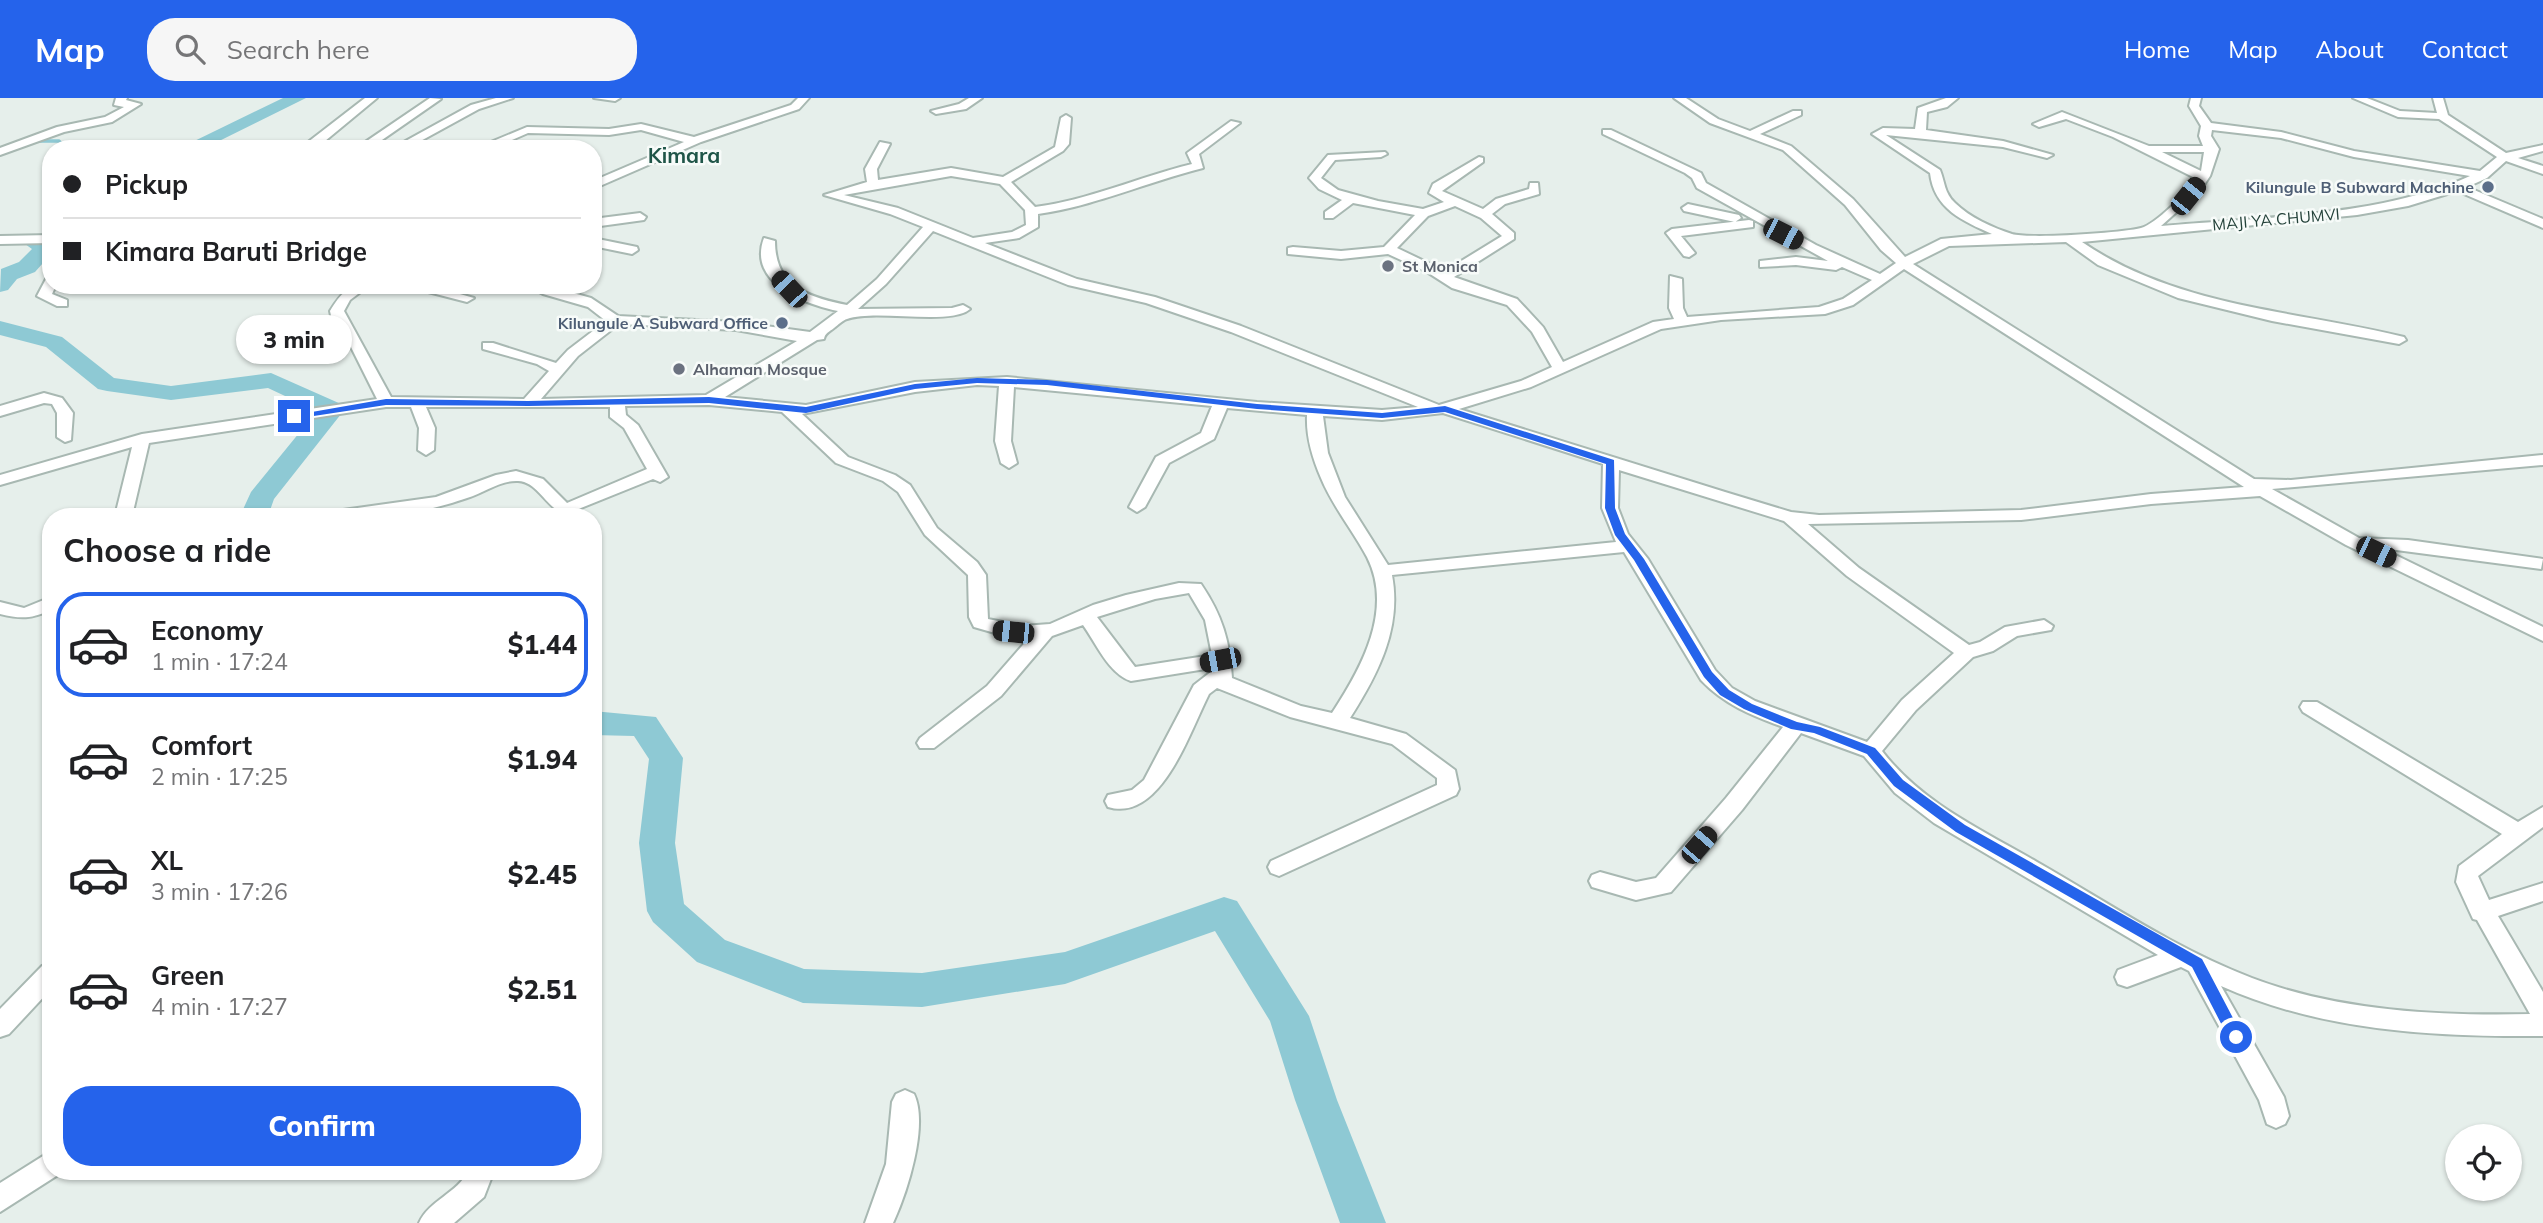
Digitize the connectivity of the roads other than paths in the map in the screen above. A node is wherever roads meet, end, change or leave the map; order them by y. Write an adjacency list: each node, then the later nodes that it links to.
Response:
1 (122, 98): 36 (street)
2 (372, 98): 27 (street)
3 (508, 98): 16 (street)
4 (599, 98): 5 (street)
5 (615, 98)
6 (804, 98): 31 (street)
7 (977, 98): 17 (street)
8 (1679, 98): 26 (street)
9 (1917, 98): 13 (street)
10 (2196, 98): 23 (street)
11 (2358, 98): 19 (street)
12 (2438, 98): 19 (street)
13 (1929, 99): 15 (street)
14 (443, 100): 16 (street); 28 (street)
15 (1947, 102): 25 (street)
16 (475, 107): 29 (street)
17 (936, 111)
18 (1797, 113): 26 (street)
19 (2442, 116): 40 (street)
20 (1066, 118): 46 (street)
21 (1235, 123): 54 (street)
22 (2039, 124): 34 (street)
23 (2207, 126): 35 (street); 44 (street)
24 (1607, 132): 64 (street)
25 (1920, 134): 38 (street); 65 (street)
26 (1754, 138): 39 (street)
27 (322, 140)
28 (376, 140)
29 (414, 140)
30 (502, 140): 31 (street)
31 (695, 141): 47 (street)
32 (884, 144): 48 (street)
33 (2543, 148): 40 (street, MAJI YA CHUMVI)
34 (2147, 149): 35 (street); 45 (street)
35 (2213, 149): 45 (street)
36 (0, 152)
37 (1381, 155): 51 (street)
38 (2046, 155)
39 (1796, 156): 42 (street); 76 (street)
40 (2502, 158): 43 (street); 44 (street, MAJI YA CHUMVI)
41 (1479, 160): 52 (street)
42 (1822, 160)
43 (2543, 170)
44 (2483, 176): 50 (street, MAJI YA CHUMVI)
45 (2203, 177): 63 (street)
46 (1005, 181): 48 (street); 54 (street)
47 (602, 182)
48 (873, 184): 62 (street)
49 (1534, 186): 57 (street)
50 (2457, 187): 61 (street); 63 (street, MAJI YA CHUMVI)
51 (1351, 199): 55 (street); 56 (street)
52 (1455, 202): 55 (street); 57 (street)
53 (1688, 208): 60 (street)
54 (1031, 211): 67 (street)
55 (1424, 213): 73 (street)
56 (1329, 215)
57 (1485, 215): 79 (street)
58 (640, 217): 59 (street)
59 (602, 222)
60 (1749, 223): 64 (street); 75 (street)
61 (2543, 224)
62 (930, 228): 67 (street); 89 (street)
63 (2150, 229): 68 (street, MAJI YA CHUMVI)
64 (1783, 234): 78 (street)
65 (2011, 238): 68 (street, MAJI YA CHUMVI); 76 (street, MAJI YA CHUMVI)
66 (42, 239): 69 (street)
67 (965, 239): 104 (street)
68 (2070, 239): 93 (street)
69 (0, 240)
70 (769, 242): 89 (street)
71 (602, 244): 72 (street)
72 (632, 250)
73 (1390, 250): 74 (street); 79 (street)
74 (1293, 251)
75 (1689, 253)
76 (1906, 262): 81 (street, MAJI YA CHUMVI); 115 (street)
77 (1765, 264): 78 (street)
78 (1851, 267): 81 (street)
79 (1445, 277): 96 (street)
80 (1675, 279): 91 (street)
81 (1882, 279): 91 (street, MAJI YA CHUMVI)
82 (45, 294): 87 (street)
83 (348, 294): 100 (street)
84 (455, 294): 86 (street)
85 (551, 294): 90 (street)
86 (467, 298)
87 (62, 303)
88 (962, 309): 89 (street)
89 (846, 312): 92 (street)
90 (615, 320): 92 (street); 95 (street)
91 (1682, 321): 96 (street, MAJI YA CHUMVI)
92 (819, 336): 98 (street)
93 (2399, 340)
94 (488, 346): 95 (street)
95 (557, 369): 103 (street)
96 (1560, 369): 104 (street, MAJI YA CHUMVI)
97 (1007, 381): 99 (street); 105 (street); 112 (street)
98 (709, 400): 102 (street); 105 (street)
99 (1222, 401): 107 (street); 117 (street)
100 (386, 402): 101 (street); 109 (street)
101 (417, 402): 103 (street); 110 (street)
102 (617, 403): 103 (street); 121 (street)
103 (528, 404)
104 (1442, 409): 107 (street); 113 (street)
105 (788, 410): 131 (street)
106 (0, 411): 108 (street)
107 (1315, 411): 126 (street)
108 (65, 437)
109 (142, 439): 114 (street); 118 (street)
110 (426, 450)
111 (2543, 460): 115 (street)
112 (1009, 463)
113 (1611, 463): 122 (street); 124 (street)
114 (0, 480)
115 (2246, 482): 116 (street)
116 (2264, 491): 122 (street); 123 (street)
117 (1137, 507)
118 (126, 508)
119 (395, 508): 120 (street)
120 (560, 508)
121 (572, 508)
122 (1790, 517): 133 (street)
123 (2352, 541): 125 (street); 132 (street)
124 (1629, 546): 126 (street); 137 (street)
125 (2540, 564)
126 (1381, 571): 136 (street)
127 (42, 607): 128 (street)
128 (0, 608)
129 (1086, 615): 131 (street); 134 (street); 134 (street)
130 (2044, 626): 133 (street)
131 (1047, 629): 138 (street)
132 (2543, 635)
133 (1965, 652): 139 (street)
134 (1220, 668): 136 (street); 140 (street)
135 (2310, 707): 142 (street)
136 (1337, 721): 143 (street)
137 (1795, 726): 139 (street); 144 (street)
138 (927, 743)
139 (1871, 751): 147 (street)
140 (1116, 801)
141 (2543, 815): 142 (street)
142 (2516, 832): 146 (street)
143 (1279, 867)
144 (1601, 881)
145 (2543, 892): 146 (street)
146 (2481, 912): 150 (street)
147 (2189, 960): 148 (street); 151 (street); 154 (street)
148 (2127, 977)
149 (42, 982): 152 (street)
150 (2543, 1014)
151 (2543, 1025)
152 (0, 1026)
153 (905, 1102): 159 (street)
154 (2276, 1116)
155 (42, 1170): 157 (street)
156 (477, 1180): 158 (street)
157 (0, 1199)
158 (433, 1223)
159 (879, 1223)

